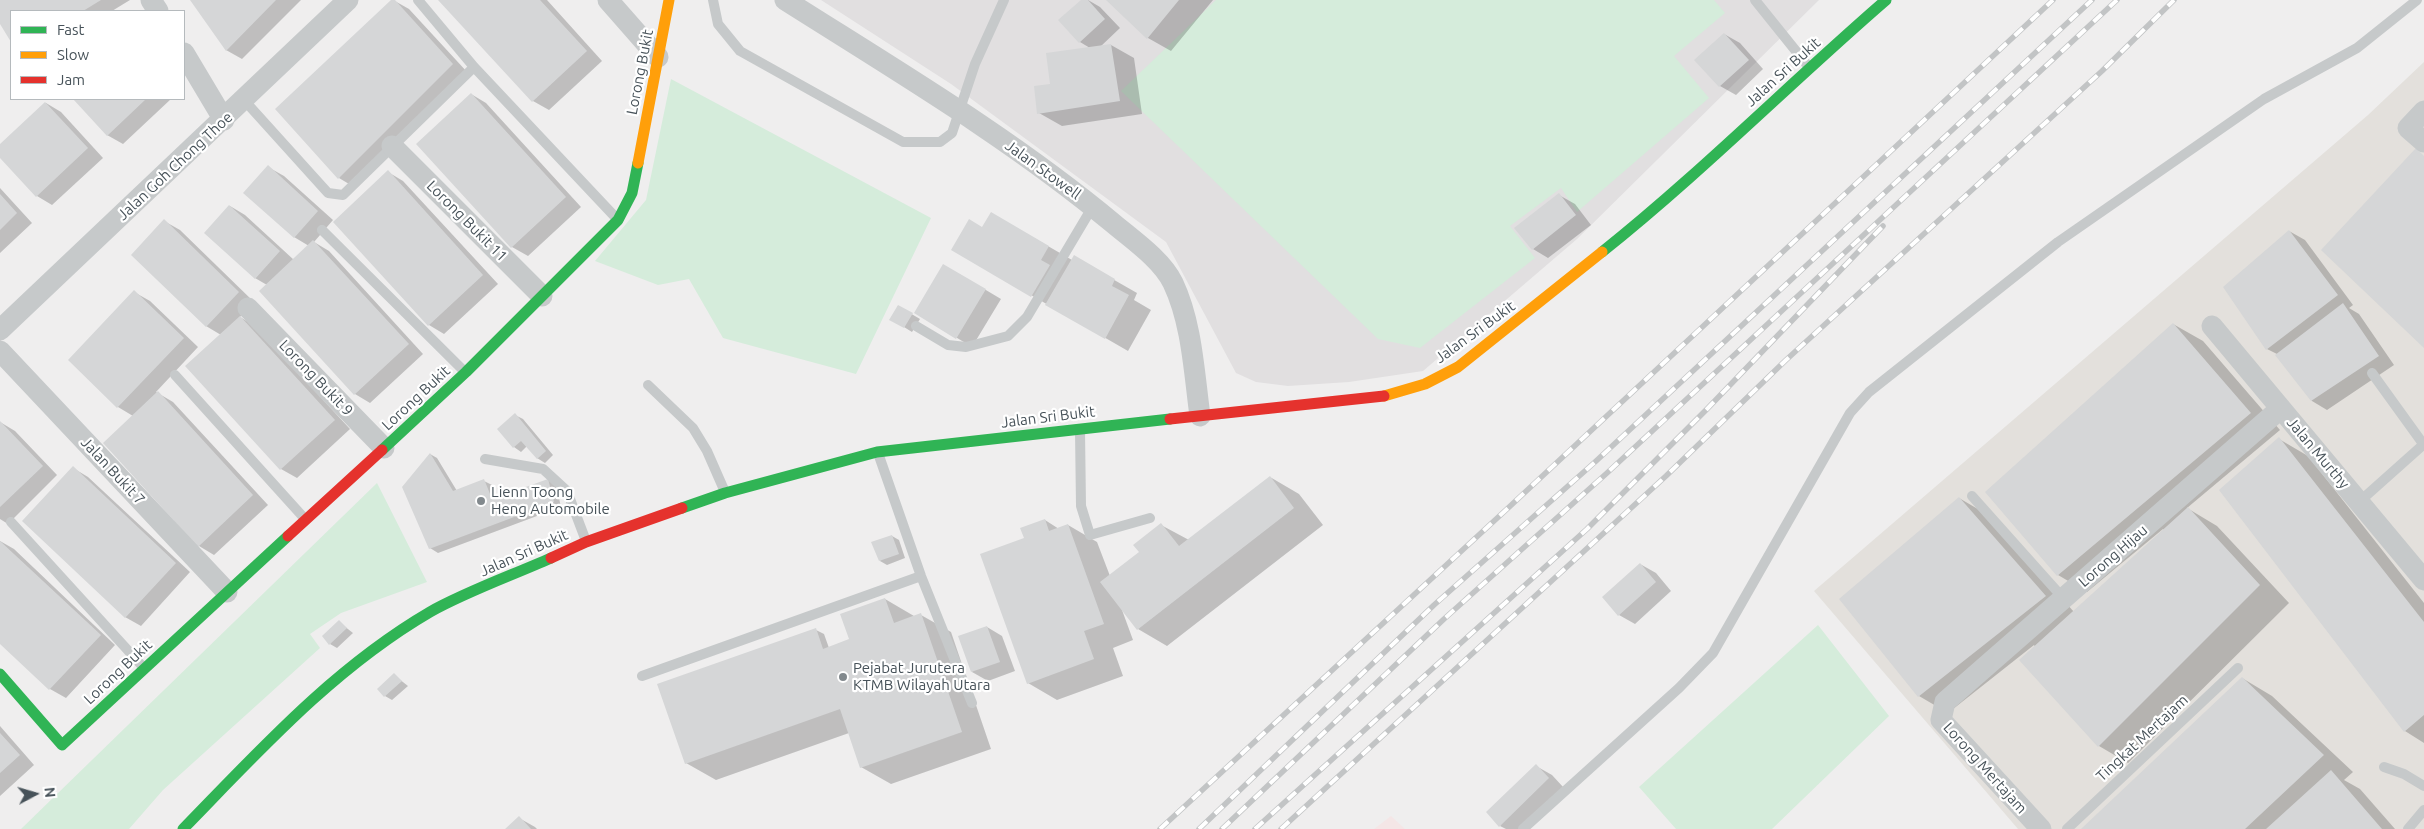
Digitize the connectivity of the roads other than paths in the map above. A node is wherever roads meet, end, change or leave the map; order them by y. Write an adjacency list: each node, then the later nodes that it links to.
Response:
1 (348, 0): 15 (street, Jalan Goh Chong Thoe)
2 (418, 0): 13 (lane)
3 (608, 0): 12 (street)
4 (669, 0): 12 (street, Lorong Bukit)
5 (712, 0): 16 (lane)
6 (785, 0): 16 (street, Jalan Stowell)
7 (1004, 0): 16 (lane)
8 (1755, 0): 14 (lane)
9 (1886, 0): 14 (street, Jalan Sri Bukit)
10 (2417, 0): 62 (lane)
11 (185, 56): 18 (street)
12 (658, 56): 22 (street, Lorong Bukit)
13 (474, 66): 20 (lane); 22 (lane)
14 (1809, 68): 35 (street, Jalan Sri Bukit)
15 (244, 100): 18 (street, Jalan Goh Chong Thoe); 20 (lane)
16 (960, 110): 21 (street, Jalan Stowell)
17 (2424, 111): 19 (street)
18 (224, 120): 28 (street, Jalan Goh Chong Thoe)
19 (2424, 142)
20 (392, 146): 24 (street, Lorong Bukit 11)
21 (1093, 206): 26 (lane); 35 (street, Jalan Stowell)
22 (618, 220): 24 (street, Lorong Bukit)
23 (322, 230): 30 (lane)
24 (542, 296): 30 (street, Lorong Bukit)
25 (248, 308): 38 (street, Lorong Bukit 9)
26 (916, 326)
27 (2212, 326): 34 (street, Jalan Murthy)
28 (0, 330)
29 (0, 351): 50 (street, Jalan Bukit 7)
30 (466, 372): 38 (street, Lorong Bukit)
31 (2372, 373): 37 (lane)
32 (174, 375): 45 (lane)
33 (648, 385): 41 (lane)
34 (2280, 409): 43 (street, Jalan Murthy); 51 (street, Lorong Hijau)
35 (1200, 416): 36 (street, Jalan Sri Bukit)
36 (1080, 428): 39 (street, Jalan Sri Bukit); 44 (lane)
37 (2424, 445): 43 (lane)
38 (384, 448): 45 (street, Lorong Bukit)
39 (877, 452): 41 (street, Jalan Sri Bukit); 48 (lane)
40 (484, 459): 47 (lane)
41 (725, 492): 47 (street, Jalan Sri Bukit)
42 (1972, 496): 51 (lane)
43 (2358, 502): 49 (street, Jalan Murthy)
44 (1150, 518)
45 (306, 520): 50 (street, Lorong Bukit)
46 (11, 522): 52 (lane)
47 (586, 542): 61 (street, Jalan Sri Bukit)
48 (921, 576): 55 (lane); 57 (lane)
49 (2424, 580)
50 (227, 592): 52 (street, Lorong Bukit)
51 (2064, 599): 56 (street, Lorong Hijau)
52 (144, 668): 54 (street, Lorong Bukit)
53 (2238, 668): 64 (lane, Tingkat Mertajam)
54 (0, 674)
55 (642, 676)
56 (1945, 702): 63 (street, Lorong Mertajam)
57 (972, 703)
58 (2384, 767): 59 (lane)
59 (2424, 786)
60 (2424, 810): 65 (lane)
61 (183, 829)
62 (1523, 829)
63 (2041, 829)
64 (2067, 829)
65 (2408, 829)

